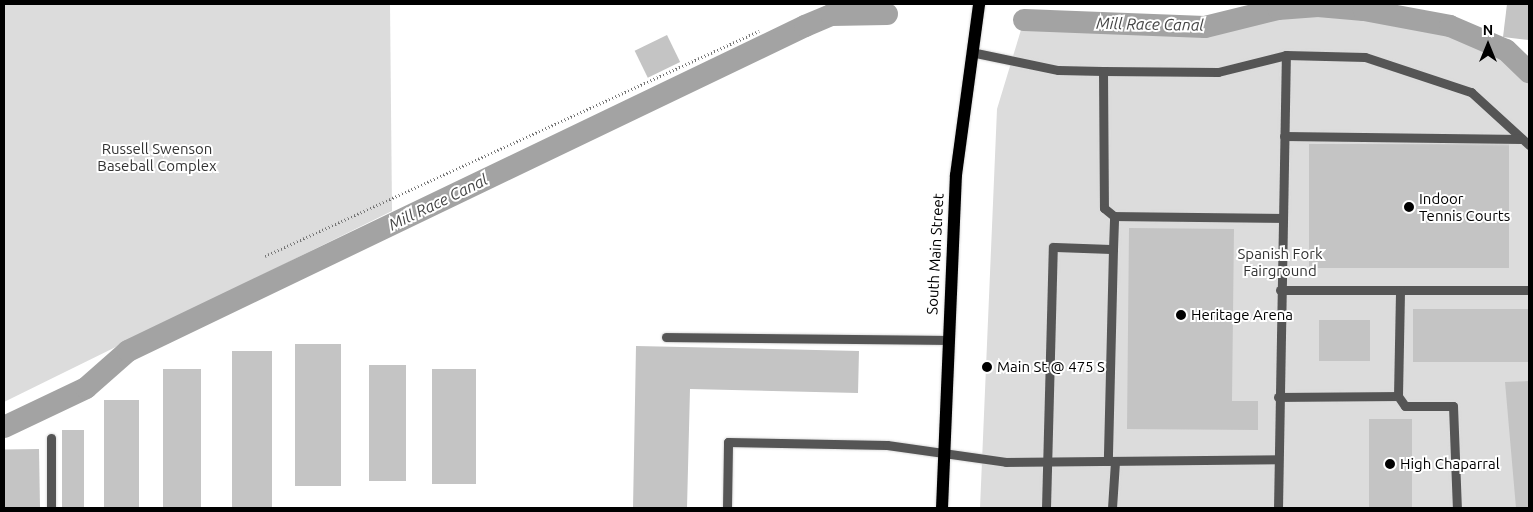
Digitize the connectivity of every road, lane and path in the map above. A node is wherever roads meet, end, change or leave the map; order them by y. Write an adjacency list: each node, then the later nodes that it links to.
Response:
1 (979, 4): 3 (main road, South Main Street)
2 (759, 31): 11 (path)
3 (971, 52): 5 (lane); 16 (main road, South Main Street)
4 (1286, 55): 5 (lane); 6 (lane); 7 (lane)
5 (1103, 70): 8 (lane)
6 (1284, 136): 7 (lane); 9 (lane)
7 (1526, 142)
8 (1114, 216): 9 (lane); 10 (lane)
9 (1282, 218): 12 (lane)
10 (1113, 249): 22 (lane); 23 (lane)
11 (265, 256)
12 (1280, 290): 13 (lane); 18 (lane)
13 (1400, 290): 14 (lane); 17 (lane)
14 (1529, 290)
15 (666, 337): 16 (lane)
16 (947, 340): 20 (main road, South Main Street)
17 (1398, 396): 18 (lane); 30 (lane)
18 (1278, 397): 21 (lane)
19 (51, 438): 24 (lane)
20 (944, 452): 22 (lane); 25 (lane); 26 (main road, South Main Street)
21 (1276, 459): 23 (lane); 29 (lane)
22 (1048, 461): 23 (lane); 27 (lane)
23 (1111, 461): 28 (lane)
24 (51, 508)
25 (727, 508)
26 (942, 508)
27 (1046, 508)
28 (1112, 508)
29 (1278, 508)
30 (1457, 508)

